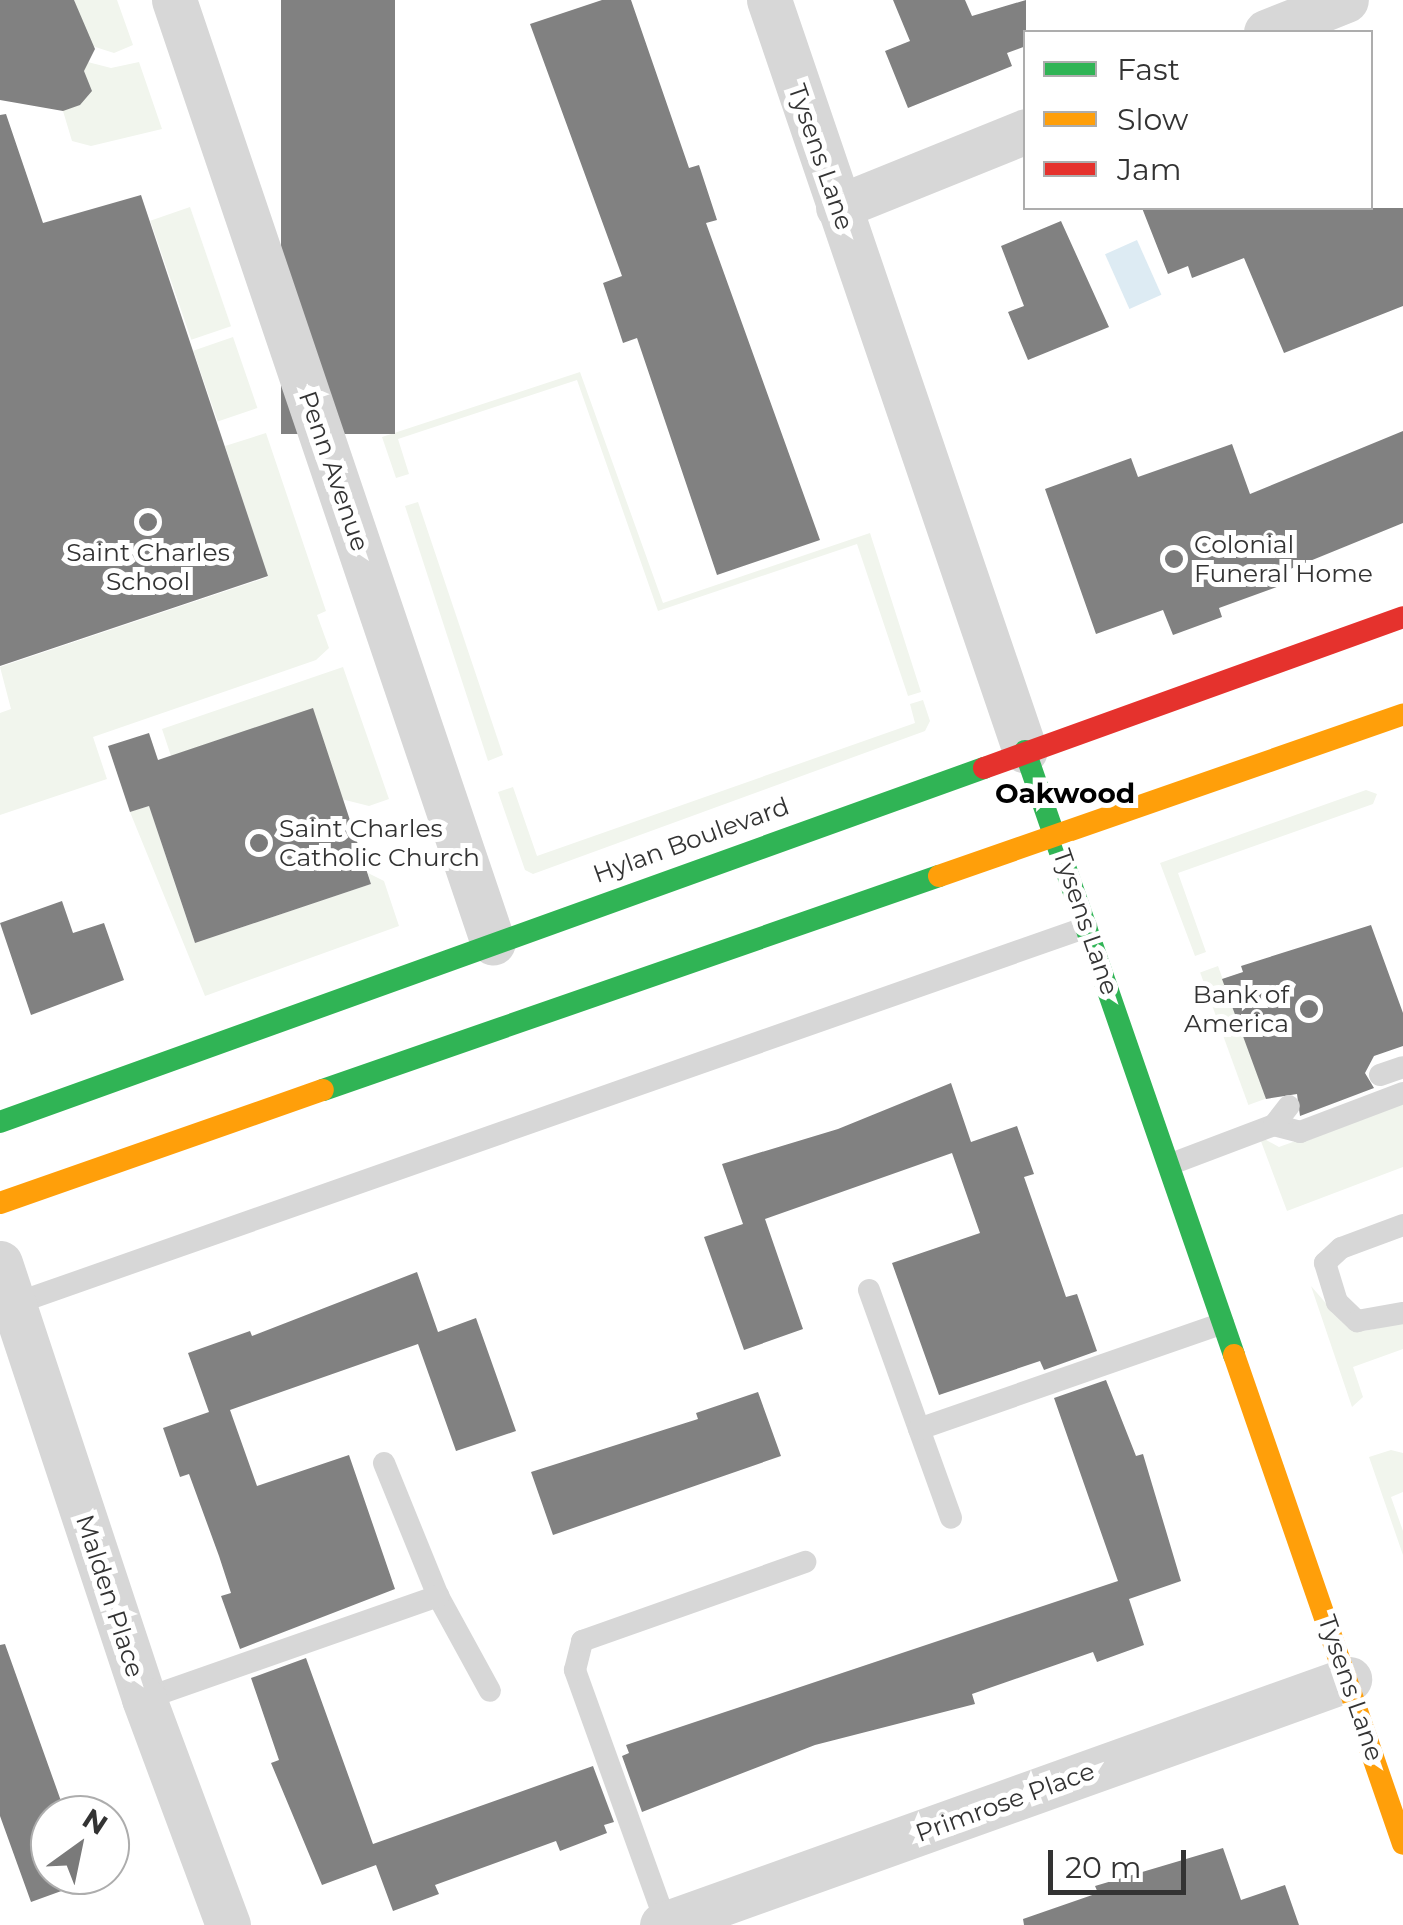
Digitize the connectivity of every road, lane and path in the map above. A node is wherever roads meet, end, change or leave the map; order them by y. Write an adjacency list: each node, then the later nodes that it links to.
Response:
1 (174, 0): 12 (street, Penn Avenue)
2 (769, 0): 6 (street, Tysens Lane)
3 (1346, 0): 4 (street)
4 (1271, 30)
5 (1023, 132): 6 (street)
6 (838, 207): 9 (street, Tysens Lane)
7 (1403, 617): 9 (main road, Hylan Boulevard)
8 (1403, 714): 10 (main road)
9 (1025, 751): 10 (main road, Tysens Lane); 12 (main road, Hylan Boulevard)
10 (1057, 840): 11 (main road, Tysens Lane); 20 (main road)
11 (1087, 927): 19 (main road, Tysens Lane); 22 (lane)
12 (493, 943): 17 (main road, Hylan Boulevard)
13 (1403, 1067): 14 (lane)
14 (1380, 1075)
15 (1403, 1092): 18 (lane)
16 (1289, 1106): 18 (lane)
17 (0, 1122)
18 (1274, 1125): 19 (lane)
19 (1171, 1164): 25 (main road, Tysens Lane)
20 (0, 1203)
21 (1403, 1225): 24 (lane)
22 (7, 1284): 33 (street, Malden Place)
23 (869, 1290): 26 (lane)
24 (1403, 1313)
25 (1225, 1323): 26 (lane); 31 (main road, Tysens Lane)
26 (919, 1429): 28 (lane)
27 (384, 1463): 30 (lane)
28 (951, 1518)
29 (805, 1562): 35 (lane)
30 (438, 1596): 32 (lane); 33 (lane)
31 (1348, 1678): 34 (main road, Tysens Lane); 35 (street, Primrose Place)
32 (490, 1691)
33 (144, 1699): 36 (street, Malden Place)
34 (1403, 1844)
35 (664, 1924)
36 (228, 1925)

